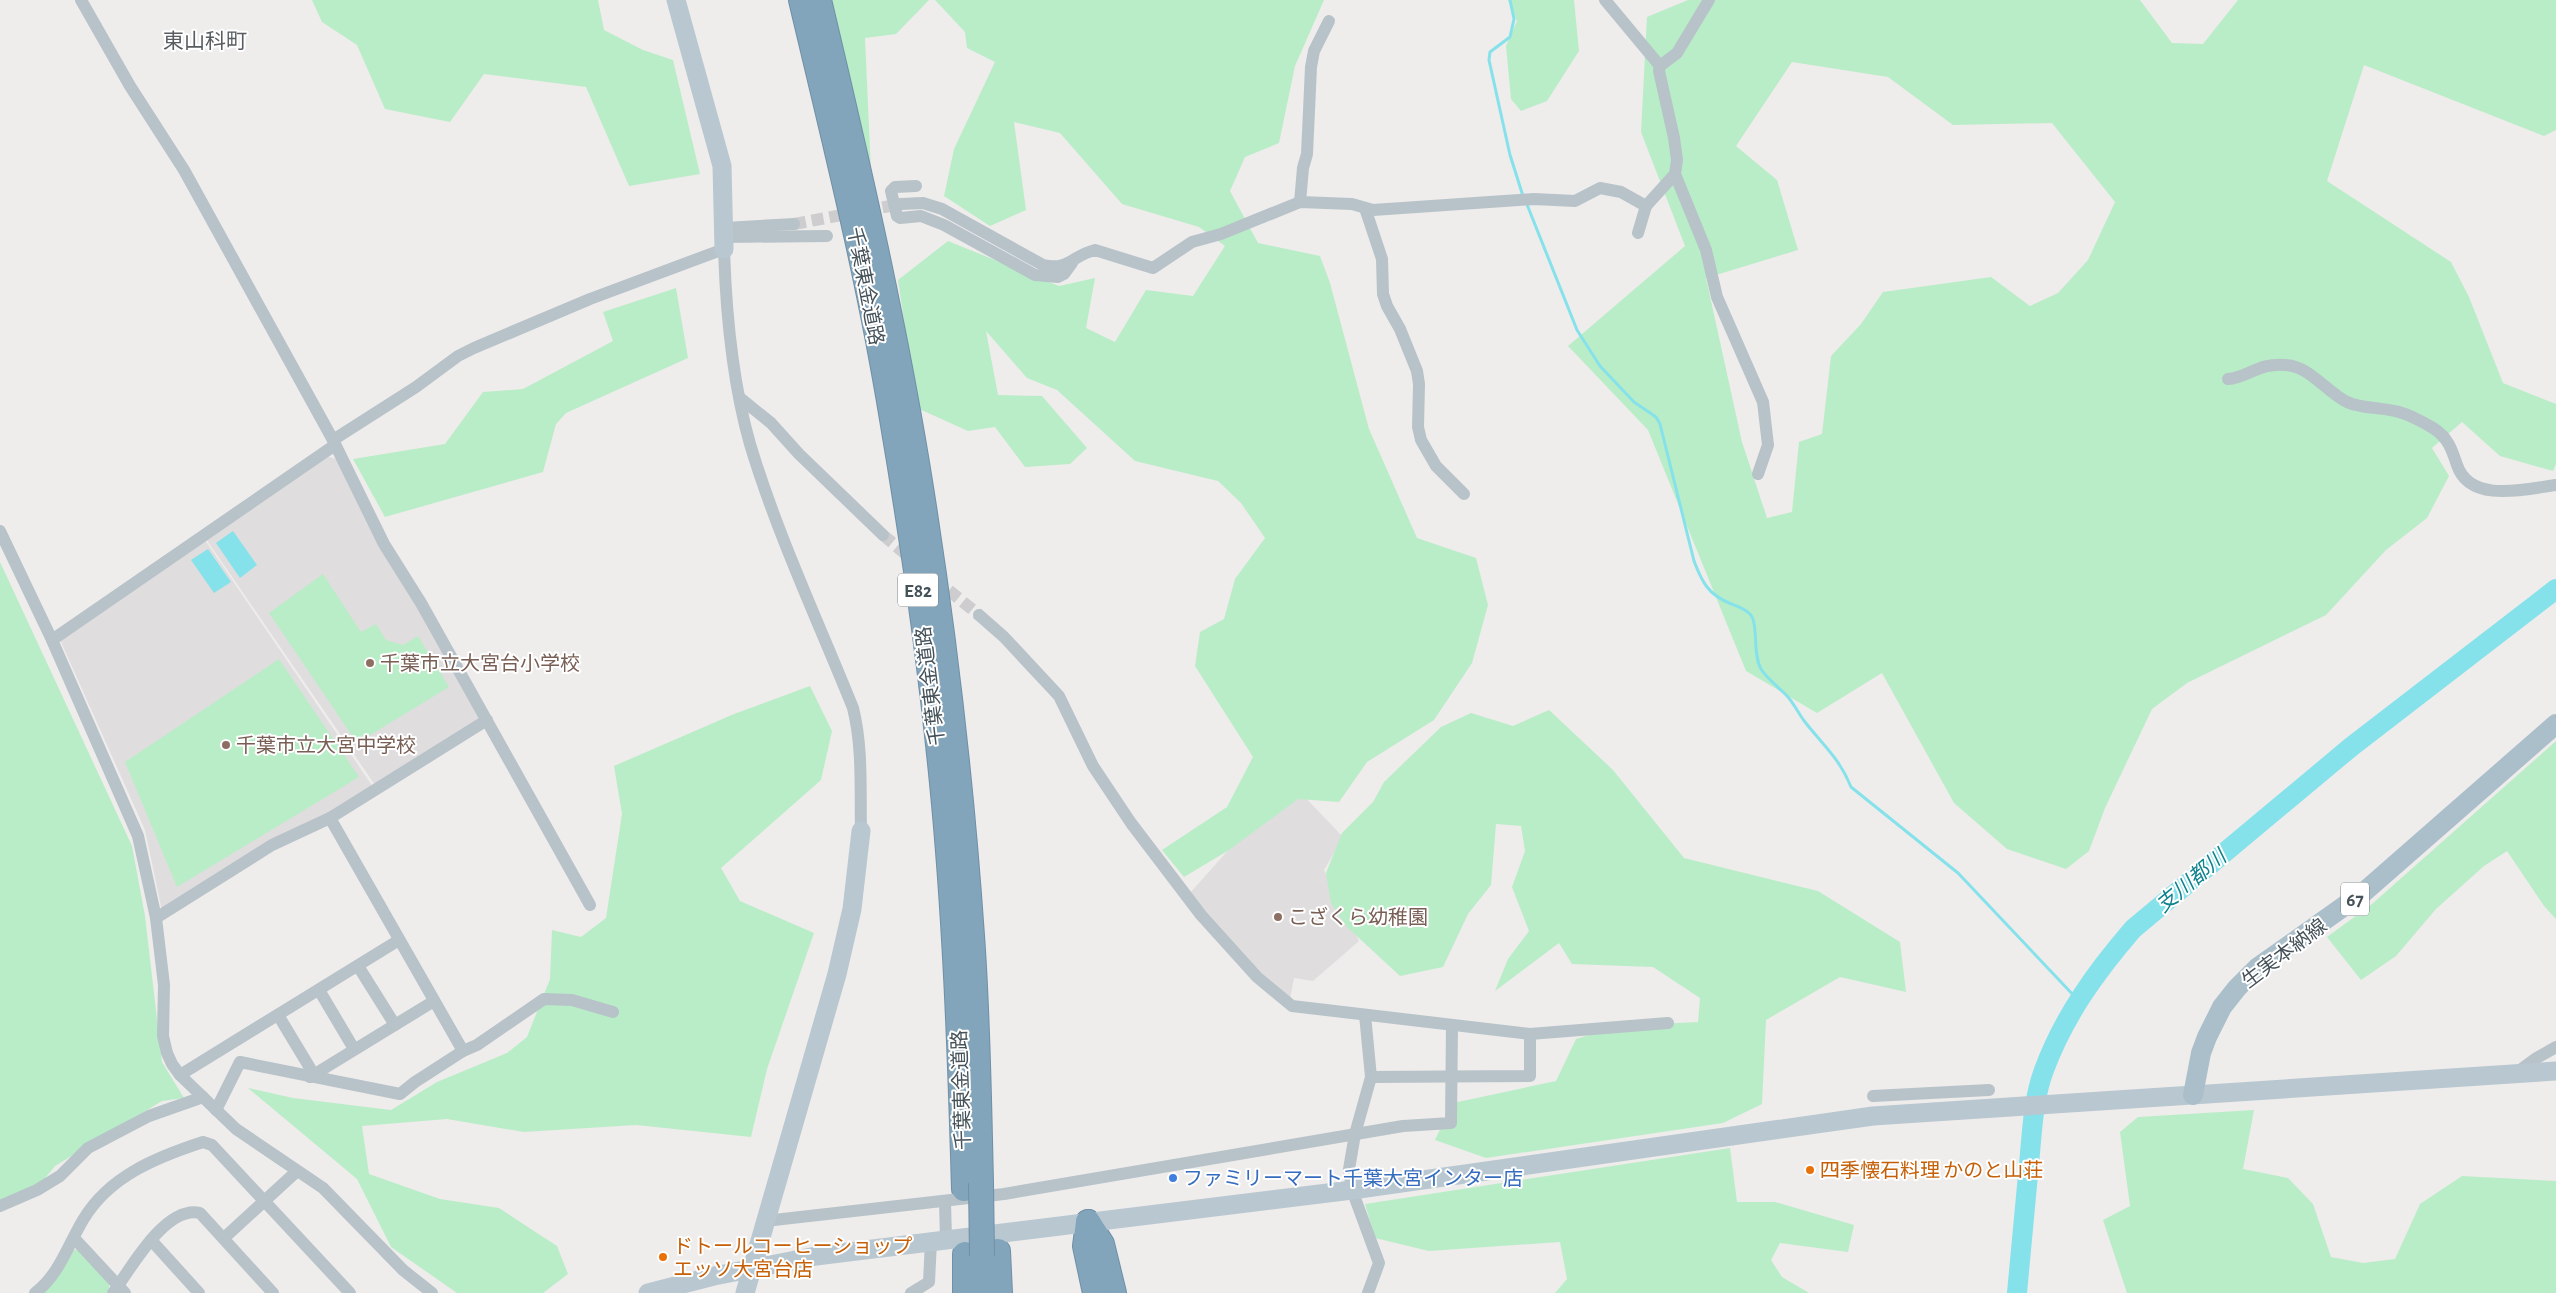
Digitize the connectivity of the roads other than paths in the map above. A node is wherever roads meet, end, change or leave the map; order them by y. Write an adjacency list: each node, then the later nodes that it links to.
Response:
1 (81, 0): 22 (street)
2 (676, 0): 18 (street)
3 (801, 0): 65 (highway, 千葉東金道路 / E82)
4 (820, 0): 65 (highway, 千葉東金道路 / E82)
5 (1605, 0): 8 (street)
6 (1708, 0): 8 (street)
7 (1329, 22): 11 (street)
8 (1660, 66): 9 (street)
9 (1676, 174): 13 (street); 23 (street)
10 (916, 186): 19 (street)
11 (1300, 202): 14 (street); 19 (street)
12 (901, 204): 19 (street)
13 (1646, 206): 14 (street); 16 (street)
14 (1365, 208): 25 (street)
15 (794, 224): 18 (street)
16 (1638, 232)
17 (827, 236): 18 (street)
18 (724, 238): 21 (street); 22 (street)
19 (1073, 261)
20 (2228, 379): 24 (street)
21 (740, 398): 27 (street); 33 (street)
22 (334, 442): 29 (street); 30 (street)
23 (1758, 474)
24 (2556, 484)
25 (1464, 494)
26 (0, 531): 29 (street)
27 (883, 535)
28 (979, 616): 42 (street)
29 (52, 640): 35 (street)
30 (487, 720): 32 (street); 34 (street)
31 (2556, 724): 57 (main road, 生実本納線 / 67)
32 (330, 818): 35 (street); 36 (street)
33 (861, 831): 70 (street)
34 (590, 905)
35 (156, 918): 52 (street)
36 (399, 940): 37 (street); 39 (street)
37 (358, 966): 38 (street); 44 (street)
38 (319, 990): 41 (street); 48 (street)
39 (434, 1001): 44 (street); 49 (street)
40 (613, 1012): 49 (street)
41 (278, 1015): 52 (street); 53 (street)
42 (1365, 1015): 45 (street); 54 (street)
43 (1668, 1023): 46 (street)
44 (395, 1025): 48 (street)
45 (1452, 1026): 46 (street); 55 (street)
46 (1530, 1034): 55 (street)
47 (2556, 1047): 51 (street)
48 (354, 1049): 53 (street)
49 (463, 1051): 53 (street)
50 (2556, 1071): 51 (street)
51 (2516, 1073): 57 (street)
52 (180, 1075): 60 (street)
53 (310, 1077): 61 (street)
54 (1371, 1077): 55 (street); 63 (street)
55 (1450, 1077): 63 (street)
56 (1886, 1095): 58 (street); 59 (street); 62 (street)
57 (2193, 1095): 59 (street)
58 (1873, 1096)
59 (1982, 1096): 62 (street)
60 (203, 1097): 61 (street); 69 (street)
61 (216, 1110): 64 (street)
62 (1881, 1115): 66 (street)
63 (1356, 1134): 66 (street); 68 (street)
64 (296, 1172): 67 (street); 79 (street)
65 (980, 1185): 76 (highway); 76 (highway, 千葉東金道路 / E82)
66 (1352, 1190): 71 (street); 92 (street)
67 (264, 1202): 72 (street); 73 (street); 83 (street)
68 (945, 1202): 70 (street); 75 (street)
69 (0, 1206)
70 (766, 1221): 77 (street)
71 (1088, 1222): 75 (street); 90 (highway); 91 (highway)
72 (74, 1238): 78 (street); 80 (street)
73 (224, 1238): 74 (street); 82 (street)
74 (151, 1240): 78 (street); 81 (street)
75 (939, 1240): 77 (street); 86 (street)
76 (982, 1253): 87 (highway, 千葉東金道路 / E82); 88 (highway, 千葉東金道路 / E82); 89 (highway)
77 (751, 1269): 84 (street); 85 (street)
78 (119, 1290)
79 (428, 1292)
80 (35, 1293)
81 (199, 1293)
82 (273, 1293)
83 (350, 1293)
84 (648, 1293)
85 (745, 1293)
86 (911, 1293)
87 (965, 1293)
88 (982, 1293)
89 (1000, 1293)
90 (1095, 1293)
91 (1114, 1293)
92 (1368, 1293)

